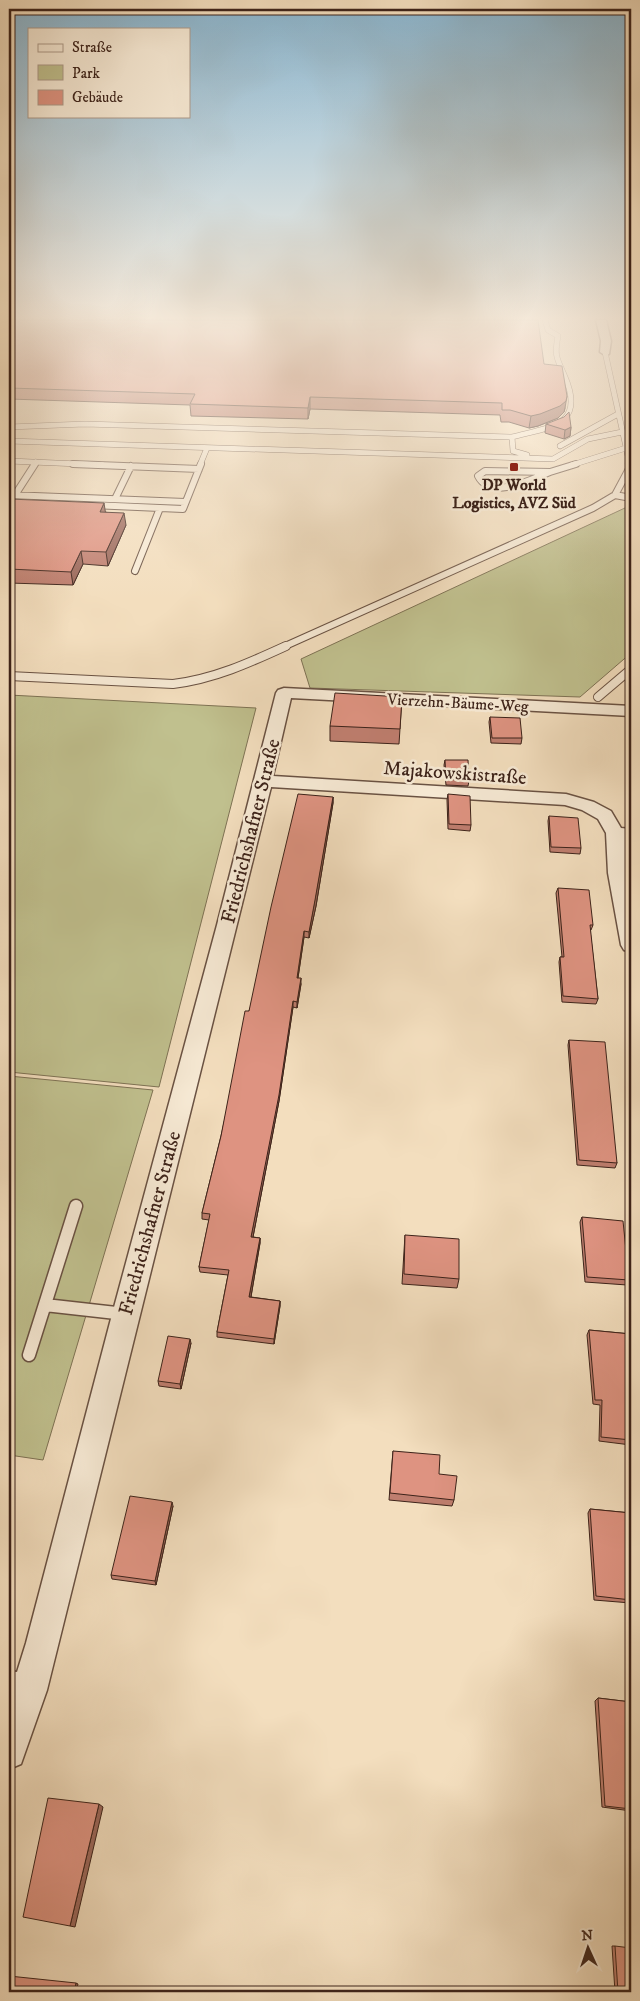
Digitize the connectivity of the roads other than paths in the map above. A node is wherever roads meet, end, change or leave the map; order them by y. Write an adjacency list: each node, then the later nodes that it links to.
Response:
1 (570, 413): 5 (lane)
2 (618, 414): 4 (lane); 10 (lane)
3 (9, 427): 5 (lane)
4 (622, 432): 8 (lane); 10 (lane)
5 (512, 437): 10 (lane)
6 (9, 442): 7 (lane)
7 (207, 448): 10 (lane); 15 (lane)
8 (626, 448): 16 (lane); 18 (lane)
9 (87, 456): 13 (lane)
10 (540, 459)
11 (9, 461): 12 (lane)
12 (36, 462): 13 (lane); 17 (lane)
13 (83, 464): 14 (lane)
14 (131, 466): 15 (lane); 20 (lane)
15 (199, 469): 22 (lane)
16 (550, 472): 16 (lane)
17 (12, 495): 20 (lane)
18 (615, 495): 19 (lane); 26 (lane)
19 (631, 498)
20 (115, 499): 22 (lane)
21 (9, 502): 23 (lane)
22 (185, 502): 23 (lane)
23 (160, 508): 24 (lane)
24 (135, 570)
25 (631, 669): 28 (lane)
26 (9, 676)
27 (284, 693): 29 (street, Vierzehn-Bäume-Weg); 30 (street, Friedrichshafner Straße)
28 (598, 698)
29 (631, 711)
30 (263, 781): 31 (street, Majakowskistraße); 35 (street, Friedrichshafner Straße)
31 (623, 834): 32 (street)
32 (631, 945)
33 (76, 1206): 34 (lane)
34 (45, 1305): 35 (lane); 36 (lane)
35 (125, 1314): 37 (street, Friedrichshafner Straße)
36 (30, 1355)
37 (19, 1688): 38 (street, Friedrichshafner Straße)
38 (9, 1752)

